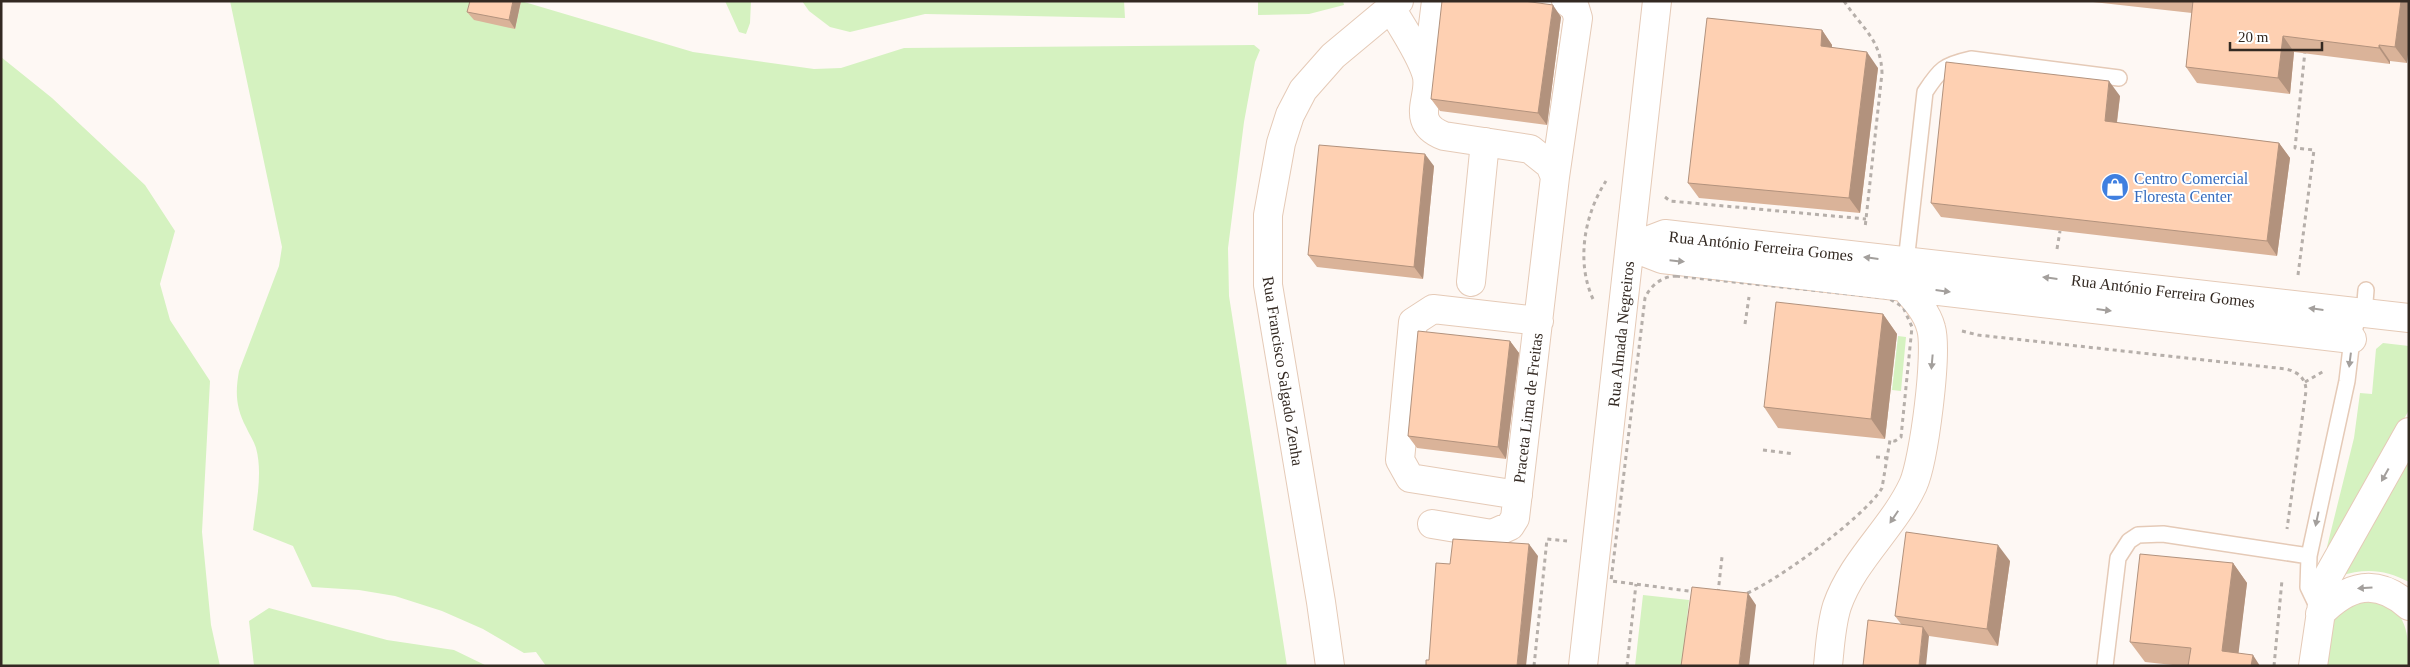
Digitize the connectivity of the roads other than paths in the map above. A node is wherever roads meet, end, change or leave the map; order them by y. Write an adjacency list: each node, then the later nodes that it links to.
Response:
1 (1436, 1): 5 (street)
2 (1566, 1): 8 (street, Praceta Lima de Freitas)
3 (1657, 1): 9 (street, Rua Almada Negreiros)
4 (1395, 5): 5 (street); 22 (street, Rua Francisco Salgado Zenha)
5 (1427, 74): 7 (street)
6 (2119, 78): 10 (lane)
7 (1485, 142): 8 (street); 11 (street)
8 (1555, 177): 14 (street, Praceta Lima de Freitas)
9 (1631, 247): 10 (street, Rua António Ferreira Gomes); 23 (street, Rua Almada Negreiros)
10 (1905, 274): 12 (street, Rua António Ferreira Gomes, one-way to 10); 15 (street, Rua António Ferreira Gomes, one-way to 15); 24 (street, one-way to 24)
11 (1471, 282)
12 (2365, 302): 13 (street, Rua António Ferreira Gomes); 15 (lane)
13 (2409, 318)
14 (1539, 321): 17 (street, Praceta Lima de Freitas); 17 (street, Praceta Lima de Freitas)
15 (2352, 339): 19 (lane, one-way to 19)
16 (2409, 432): 21 (street, one-way to 21)
17 (1518, 495): 18 (street, Praceta Lima de Freitas)
18 (1432, 524)
19 (2309, 556): 21 (lane); 25 (lane)
20 (2409, 606): 21 (street, one-way to 21)
21 (2320, 614): 26 (street)
22 (1330, 666)
23 (1583, 666)
24 (1828, 666)
25 (2105, 666)
26 (2313, 666)

